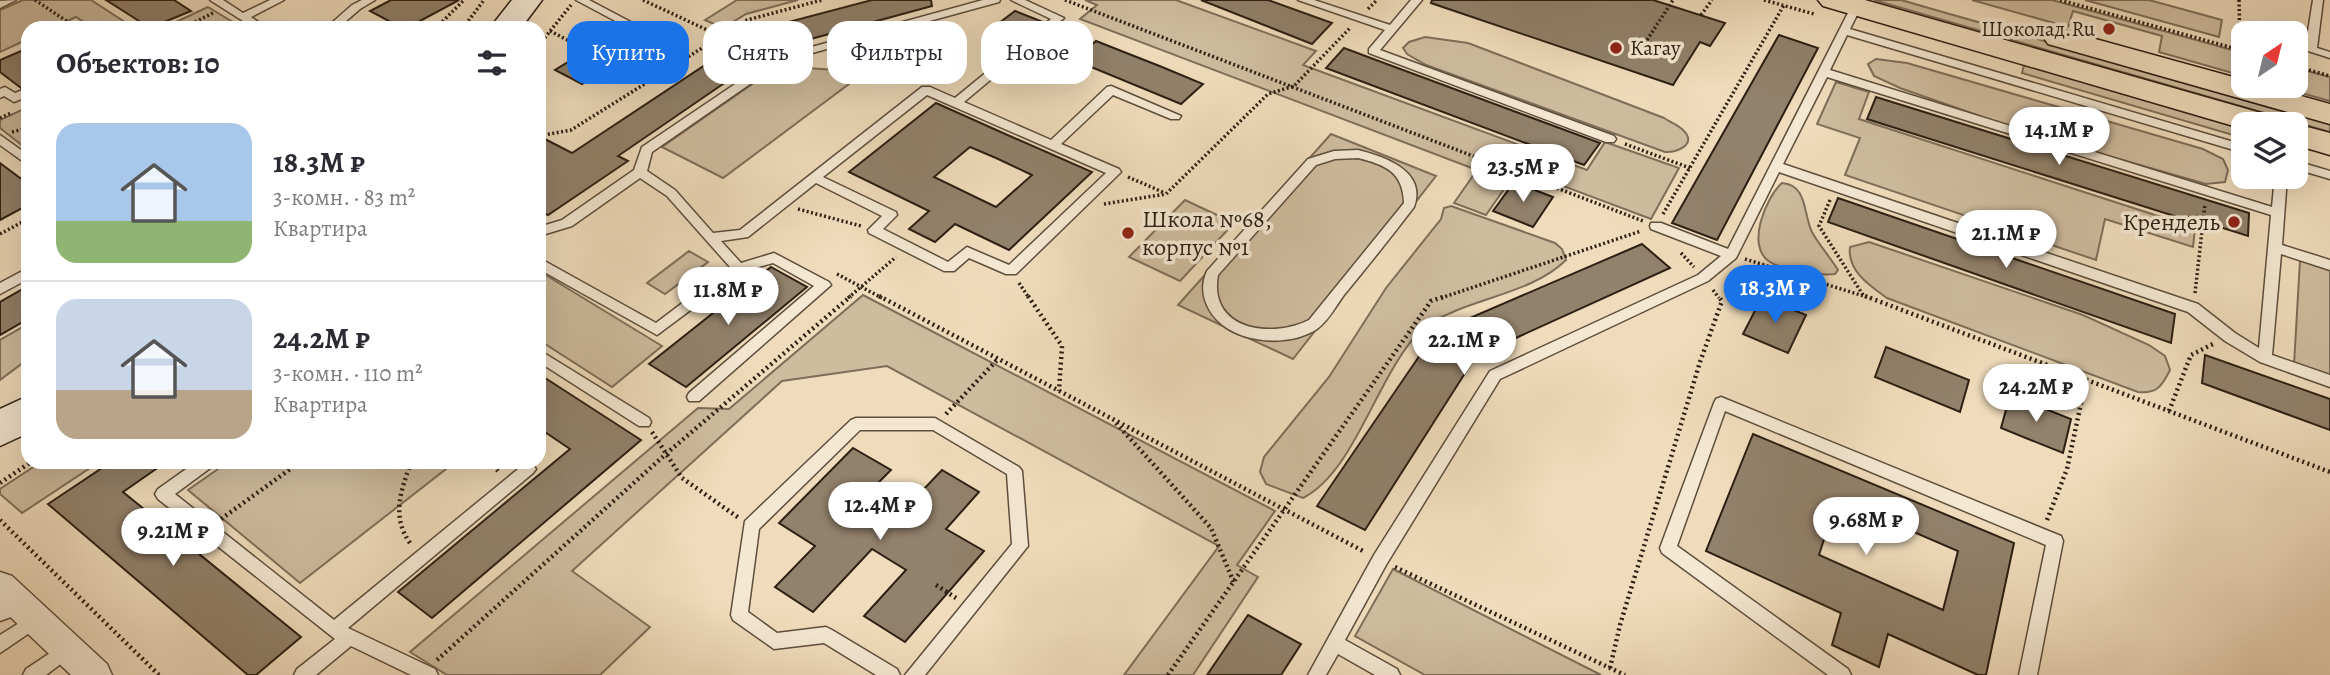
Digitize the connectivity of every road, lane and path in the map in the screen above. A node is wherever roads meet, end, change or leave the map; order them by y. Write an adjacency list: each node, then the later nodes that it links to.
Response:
1 (11, 0): 25 (lane)
2 (35, 0): 32 (path)
3 (215, 0): 27 (lane)
4 (279, 0): 30 (lane)
5 (370, 0): 35 (lane)
6 (464, 0): 36 (path)
7 (484, 0): 37 (path)
8 (527, 0): 38 (street)
9 (574, 0): 44 (path)
10 (581, 0): 39 (lane)
11 (643, 0): 42 (path)
12 (822, 0): 40 (path)
13 (995, 0): 73 (lane)
14 (1016, 0): 57 (lane)
15 (1065, 0): 54 (path)
16 (1303, 0): 31 (lane)
17 (1377, 0): 31 (path)
18 (1417, 0): 43 (lane)
19 (1673, 0): 47 (path)
20 (1712, 0): 29 (path)
21 (1924, 0): 58 (main road)
22 (2060, 0): 49 (path)
23 (2239, 0): 41 (path)
24 (2318, 0): 50 (lane)
25 (0, 5)
26 (1784, 5): 71 (path)
27 (226, 6): 30 (lane); 33 (path)
28 (1845, 13): 52 (lane); 60 (main road); 67 (lane)
29 (1701, 15)
30 (243, 17): 34 (lane)
31 (1358, 19): 43 (lane); 54 (path)
32 (66, 21)
33 (197, 21)
34 (250, 21)
35 (339, 21)
36 (443, 21)
37 (468, 21)
38 (510, 21)
39 (621, 21)
40 (745, 21)
41 (2240, 21)
42 (703, 28)
43 (1392, 29): 64 (lane)
44 (550, 31): 45 (path); 46 (path)
45 (546, 36)
46 (567, 40)
47 (1647, 40)
48 (703, 47): 61 (path)
49 (2231, 47)
50 (2330, 55)
51 (2308, 70): 53 (path)
52 (1823, 72): 70 (lane); 79 (lane)
53 (2330, 76)
54 (1294, 86): 80 (path); 85 (path)
55 (2, 91): 56 (lane)
56 (21, 95)
57 (956, 103): 66 (lane); 76 (lane)
58 (2330, 114)
59 (1175, 116): 66 (lane)
60 (2231, 116)
61 (546, 133)
62 (2308, 138): 65 (main road)
63 (0, 139): 69 (lane)
64 (1610, 139): 71 (path)
65 (2330, 144)
66 (1052, 145): 74 (lane)
67 (2231, 145)
68 (1358, 154): 68 (lane)
69 (21, 156)
70 (1775, 166): 77 (lane); 92 (lane)
71 (1690, 168): 85 (path)
72 (2308, 168): 75 (lane)
73 (640, 172): 86 (lane); 89 (lane)
74 (1115, 172): 80 (path); 82 (lane)
75 (2330, 175)
76 (815, 178): 81 (lane); 87 (lane)
77 (1836, 186): 102 (path); 103 (lane)
78 (2280, 189): 83 (lane)
79 (2207, 191): 83 (lane); 103 (path)
80 (1166, 194): 82 (path)
81 (780, 205): 87 (path); 89 (lane)
82 (1076, 209): 97 (lane)
83 (2278, 212): 91 (lane)
84 (21, 223): 88 (path)
85 (1656, 226): 92 (lane); 99 (path); 126 (path)
86 (546, 230)
87 (874, 230): 90 (lane)
88 (0, 234)
89 (710, 238): 95 (lane)
90 (908, 247): 97 (lane); 100 (path)
91 (2275, 248): 93 (lane); 105 (lane)
92 (1731, 255): 99 (lane); 102 (path)
93 (2330, 265)
94 (546, 266): 95 (lane)
95 (738, 268): 111 (lane)
96 (829, 270): 100 (path)
97 (1011, 271): 110 (path)
98 (21, 277): 101 (lane)
99 (1703, 278): 132 (lane); 139 (path)
100 (862, 288): 107 (path); 118 (path)
101 (0, 289)
102 (1863, 296): 108 (path)
103 (2193, 308): 104 (lane)
104 (2230, 337): 105 (lane); 112 (path)
105 (2266, 358): 109 (lane)
106 (546, 359): 115 (lane)
107 (998, 359): 110 (path); 116 (path)
108 (2086, 380): 112 (path); 130 (path)
109 (2330, 381)
110 (1059, 391): 114 (path)
111 (694, 397)
112 (2169, 411): 124 (path)
113 (21, 416): 117 (street)
114 (1113, 420): 126 (path); 133 (path)
115 (644, 422): 118 (path)
116 (935, 424): 128 (lane); 146 (lane)
117 (0, 430)
118 (667, 453): 128 (path); 140 (path)
119 (21, 469): 125 (path)
120 (198, 469): 129 (lane)
121 (290, 469): 129 (path)
122 (408, 469): 131 (path)
123 (528, 469): 131 (lane)
124 (2330, 472)
125 (0, 483)
126 (1286, 510): 132 (path); 133 (path)
127 (0, 520): 143 (path)
128 (751, 526): 145 (lane)
129 (206, 529): 135 (lane)
130 (2041, 536): 151 (lane); 152 (lane)
131 (422, 557): 135 (lane)
132 (1380, 560): 136 (lane); 139 (path)
133 (1234, 583): 147 (path)
134 (14, 607): 137 (lane); 138 (street)
135 (341, 634): 140 (lane); 144 (lane)
136 (1335, 643): 148 (lane); 149 (lane)
137 (0, 645)
138 (68, 649): 141 (lane); 142 (street)
139 (1611, 668): 150 (path)
140 (426, 674)
141 (32, 675)
142 (95, 675)
143 (159, 675)
144 (303, 675)
145 (891, 675)
146 (914, 675)
147 (1168, 675)
148 (1317, 675)
149 (1391, 675)
150 (1625, 675)
151 (1842, 675)
152 (2028, 675)

